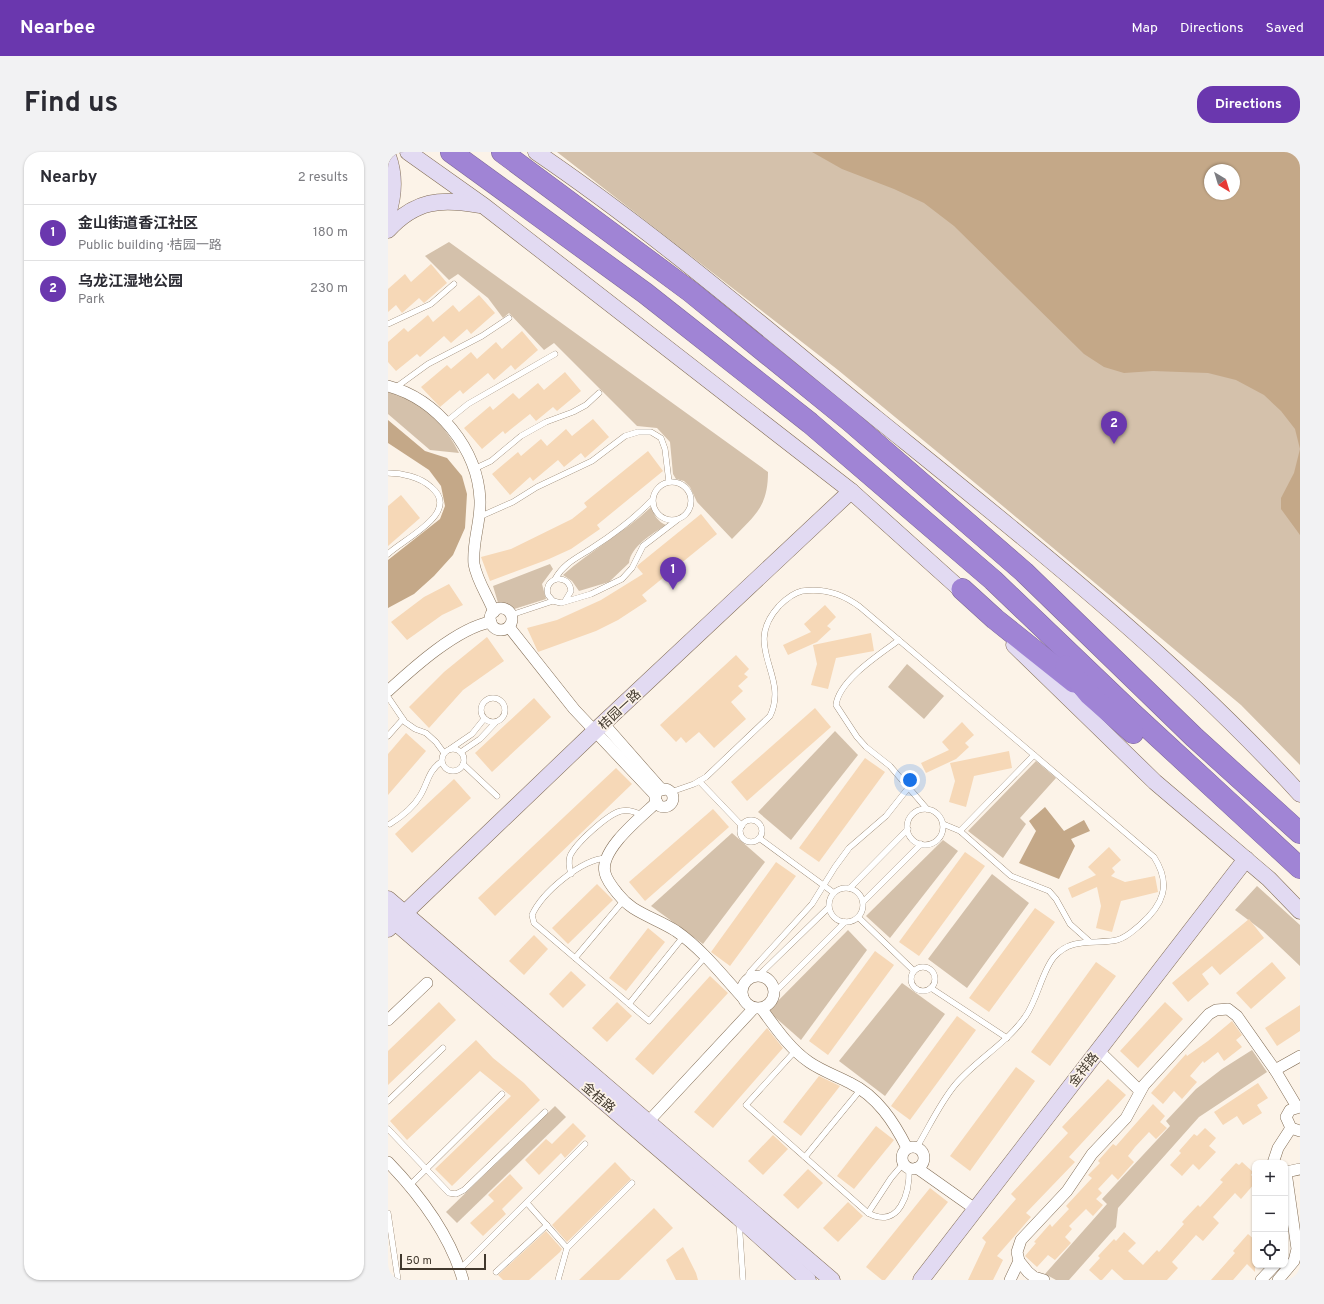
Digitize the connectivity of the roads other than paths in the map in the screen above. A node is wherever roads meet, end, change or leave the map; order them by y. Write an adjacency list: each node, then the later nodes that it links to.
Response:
1 (408, 152): 6 (main road)
2 (451, 152): 25 (highway)
3 (502, 152): 59 (highway)
4 (536, 152): 49 (main road)
5 (388, 156): 7 (main road)
6 (484, 206): 8 (main road); 19 (main road)
7 (388, 214)
8 (388, 230)
9 (454, 284): 11 (lane)
10 (509, 318): 13 (lane)
11 (388, 324)
12 (555, 354): 15 (lane)
13 (392, 387): 15 (street)
14 (599, 394): 16 (lane)
15 (446, 422): 16 (street)
16 (474, 469): 21 (street)
17 (388, 473): 23 (lane)
18 (668, 482): 20 (lane); 21 (lane); 22 (lane)
19 (851, 491): 26 (main road); 39 (main road, 桔园一路)
20 (652, 500): 22 (lane); 24 (lane)
21 (479, 517): 30 (street)
22 (677, 520): 28 (lane)
23 (388, 554)
24 (554, 579): 27 (lane); 28 (lane)
25 (993, 580): 34 (highway); 64 (highway)
26 (962, 589): 34 (highway); 63 (main road)
27 (553, 601): 28 (lane); 29 (lane)
28 (565, 601)
29 (511, 615): 30 (street); 31 (street)
30 (492, 617): 31 (street); 33 (street)
31 (508, 627): 39 (street)
32 (899, 640): 44 (lane); 47 (lane); 48 (lane)
33 (388, 691)
34 (1090, 695): 66 (highway)
35 (388, 697): 36 (lane)
36 (403, 719): 40 (lane); 43 (lane)
37 (484, 719): 38 (lane); 38 (lane); 41 (lane)
38 (495, 723): 42 (lane)
39 (599, 727): 50 (street); 76 (main road, 桔园一路)
40 (388, 736)
41 (450, 749): 42 (lane); 43 (lane)
42 (461, 752): 46 (lane)
43 (444, 753): 45 (lane)
44 (1034, 755): 58 (lane); 79 (lane)
45 (442, 762): 46 (lane); 54 (lane)
46 (463, 764): 51 (lane)
47 (699, 781): 50 (lane); 56 (lane)
48 (909, 787): 52 (lane); 67 (lane)
49 (1300, 794)
50 (661, 795): 53 (street)
51 (497, 796)
52 (927, 809): 55 (lane); 57 (lane)
53 (642, 815): 62 (street); 65 (lane)
54 (390, 824)
55 (943, 824): 58 (lane); 61 (lane)
56 (742, 826): 60 (lane); 60 (lane)
57 (908, 829): 61 (lane); 68 (lane)
58 (960, 831): 79 (lane)
59 (1300, 833)
60 (760, 838): 67 (lane)
61 (921, 844): 72 (lane)
62 (607, 858): 65 (lane); 71 (street)
63 (1246, 859): 74 (main road); 95 (main road, 金祥路)
64 (1300, 868)
65 (571, 874): 81 (lane)
66 (1300, 882)
67 (824, 885): 69 (lane); 84 (lane)
68 (850, 888): 69 (lane); 72 (lane)
69 (834, 892): 73 (lane)
70 (388, 900): 76 (main road)
71 (624, 900): 78 (street); 81 (lane)
72 (863, 902): 75 (lane)
73 (828, 908): 77 (lane); 83 (lane)
74 (1300, 911)
75 (858, 917): 77 (lane); 82 (lane)
76 (394, 920): 104 (main road); 122 (main road, 金桔路)
77 (845, 922): 87 (lane)
78 (683, 937): 80 (street); 89 (lane)
79 (1089, 941): 92 (lane)
80 (705, 957): 88 (street); 89 (lane)
81 (575, 958): 89 (lane)
82 (914, 971): 86 (lane); 86 (lane)
83 (757, 977): 84 (street); 87 (street)
84 (745, 982): 88 (street)
85 (427, 983): 91 (street)
86 (931, 988): 92 (lane)
87 (774, 993): 90 (street)
88 (743, 998): 90 (street)
89 (629, 1004)
90 (757, 1008): 94 (street); 104 (street)
91 (388, 1020)
92 (1007, 1038): 108 (lane)
93 (442, 1048): 101 (lane)
94 (796, 1050): 98 (street); 109 (lane)
95 (1098, 1050): 99 (street); 118 (main road, 金祥路)
96 (1300, 1056): 97 (street)
97 (1275, 1070): 99 (street); 102 (street)
98 (861, 1089): 108 (street); 109 (lane)
99 (1140, 1091): 125 (street)
100 (502, 1094): 113 (lane)
101 (388, 1101)
102 (1299, 1107): 106 (street)
103 (545, 1112): 113 (lane)
104 (648, 1122): 133 (main road)
105 (388, 1129): 113 (lane)
106 (1295, 1129): 110 (street)
107 (585, 1144): 117 (lane)
108 (912, 1148): 112 (street); 112 (street)
109 (805, 1157): 121 (lane)
110 (1274, 1160)
111 (388, 1162): 116 (street)
112 (910, 1167): 118 (street); 121 (lane); 121 (lane)
113 (427, 1169): 116 (lane)
114 (1300, 1169): 119 (street)
115 (632, 1184): 124 (lane)
116 (408, 1187): 128 (street)
117 (528, 1203): 123 (lane); 128 (lane)
118 (975, 1209): 134 (main road, 金祥路)
119 (1289, 1209): 138 (street)
120 (388, 1213): 129 (lane)
121 (868, 1213)
122 (738, 1217): 131 (lane); 132 (main road, 金桔路)
123 (547, 1225): 124 (lane); 127 (lane)
124 (567, 1248): 130 (lane)
125 (1019, 1261): 135 (street); 136 (street)
126 (1272, 1268): 137 (street)
127 (496, 1272)
128 (461, 1275)
129 (398, 1280)
130 (558, 1280)
131 (743, 1280)
132 (808, 1280)
133 (832, 1280)
134 (921, 1280)
135 (1010, 1280)
136 (1044, 1280)
137 (1261, 1280)
138 (1278, 1280)

